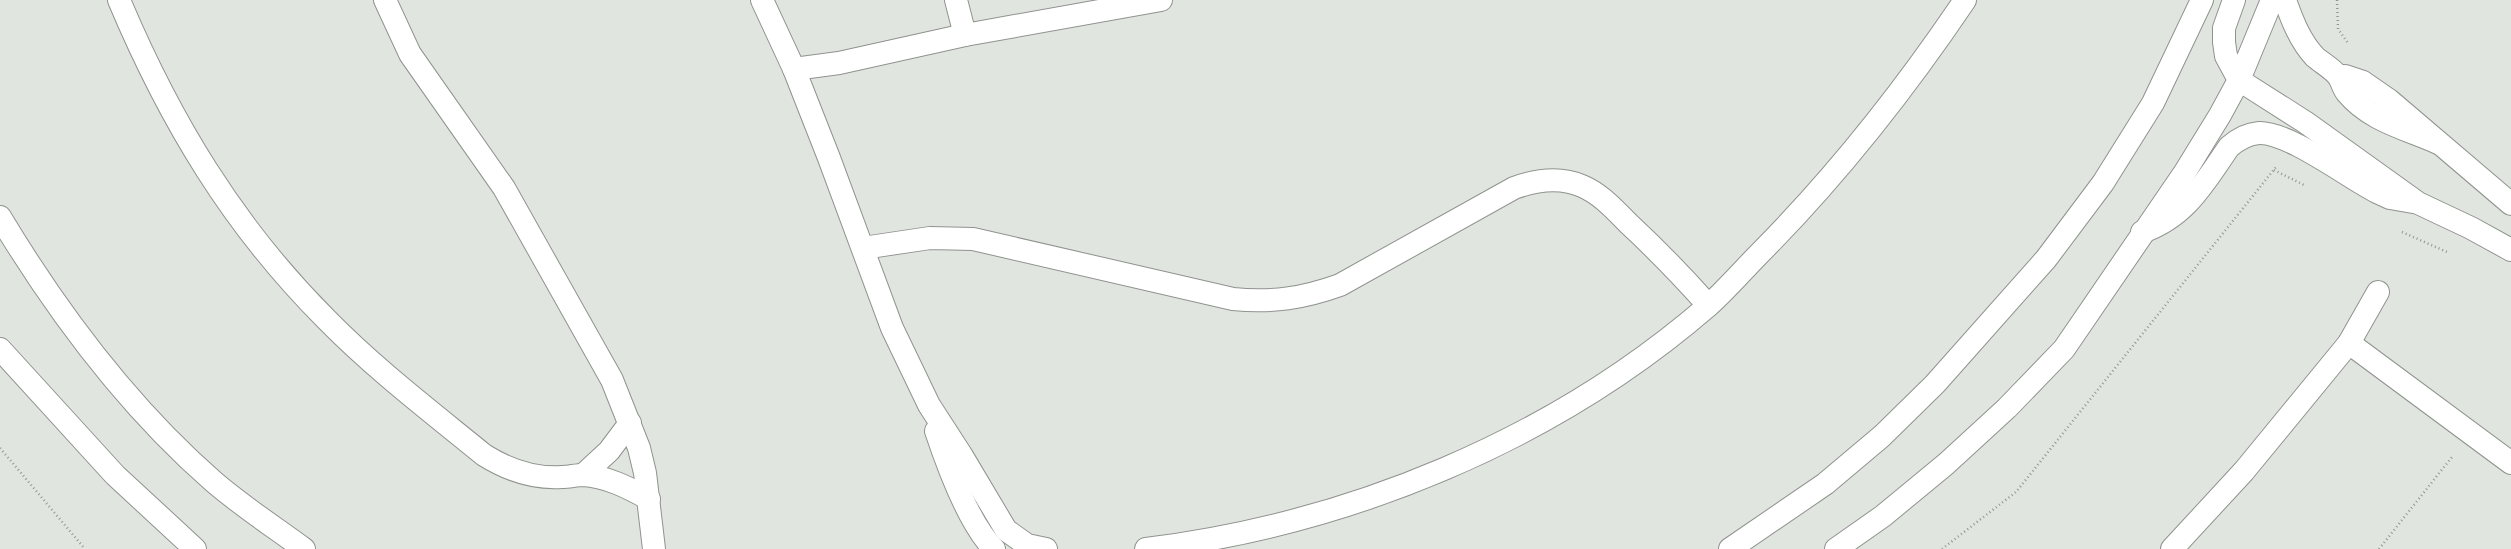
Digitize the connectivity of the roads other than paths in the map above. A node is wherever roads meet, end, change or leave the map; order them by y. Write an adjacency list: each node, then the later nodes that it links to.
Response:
1 (119, 0): 27 (street)
2 (385, 0): 25 (street)
3 (762, 0): 12 (street)
4 (956, 0): 11 (street)
5 (1161, 0): 11 (street)
6 (1965, 0): 21 (street)
7 (2202, 0): 35 (street)
8 (2234, 0): 13 (street)
9 (2272, 0): 13 (street)
10 (2285, 0): 15 (street)
11 (965, 35): 12 (street)
12 (794, 69): 18 (street)
13 (2238, 80): 14 (street); 17 (street)
14 (2418, 203): 17 (street); 19 (street)
15 (2511, 204)
16 (0, 217): 30 (street)
17 (2142, 232): 36 (street)
18 (862, 248): 21 (street); 24 (street)
19 (2511, 250)
20 (2378, 292): 22 (street)
21 (1708, 305): 34 (street)
22 (2349, 343): 26 (street); 37 (street)
23 (0, 349): 29 (street)
24 (929, 405): 32 (street); 33 (street)
25 (630, 423): 27 (street); 28 (street)
26 (2511, 463)
27 (583, 475): 28 (street)
28 (648, 499): 31 (street)
29 (195, 549)
30 (304, 549)
31 (654, 549)
32 (994, 549)
33 (1046, 549)
34 (1146, 549)
35 (1730, 549)
36 (1836, 549)
37 (2172, 549)

